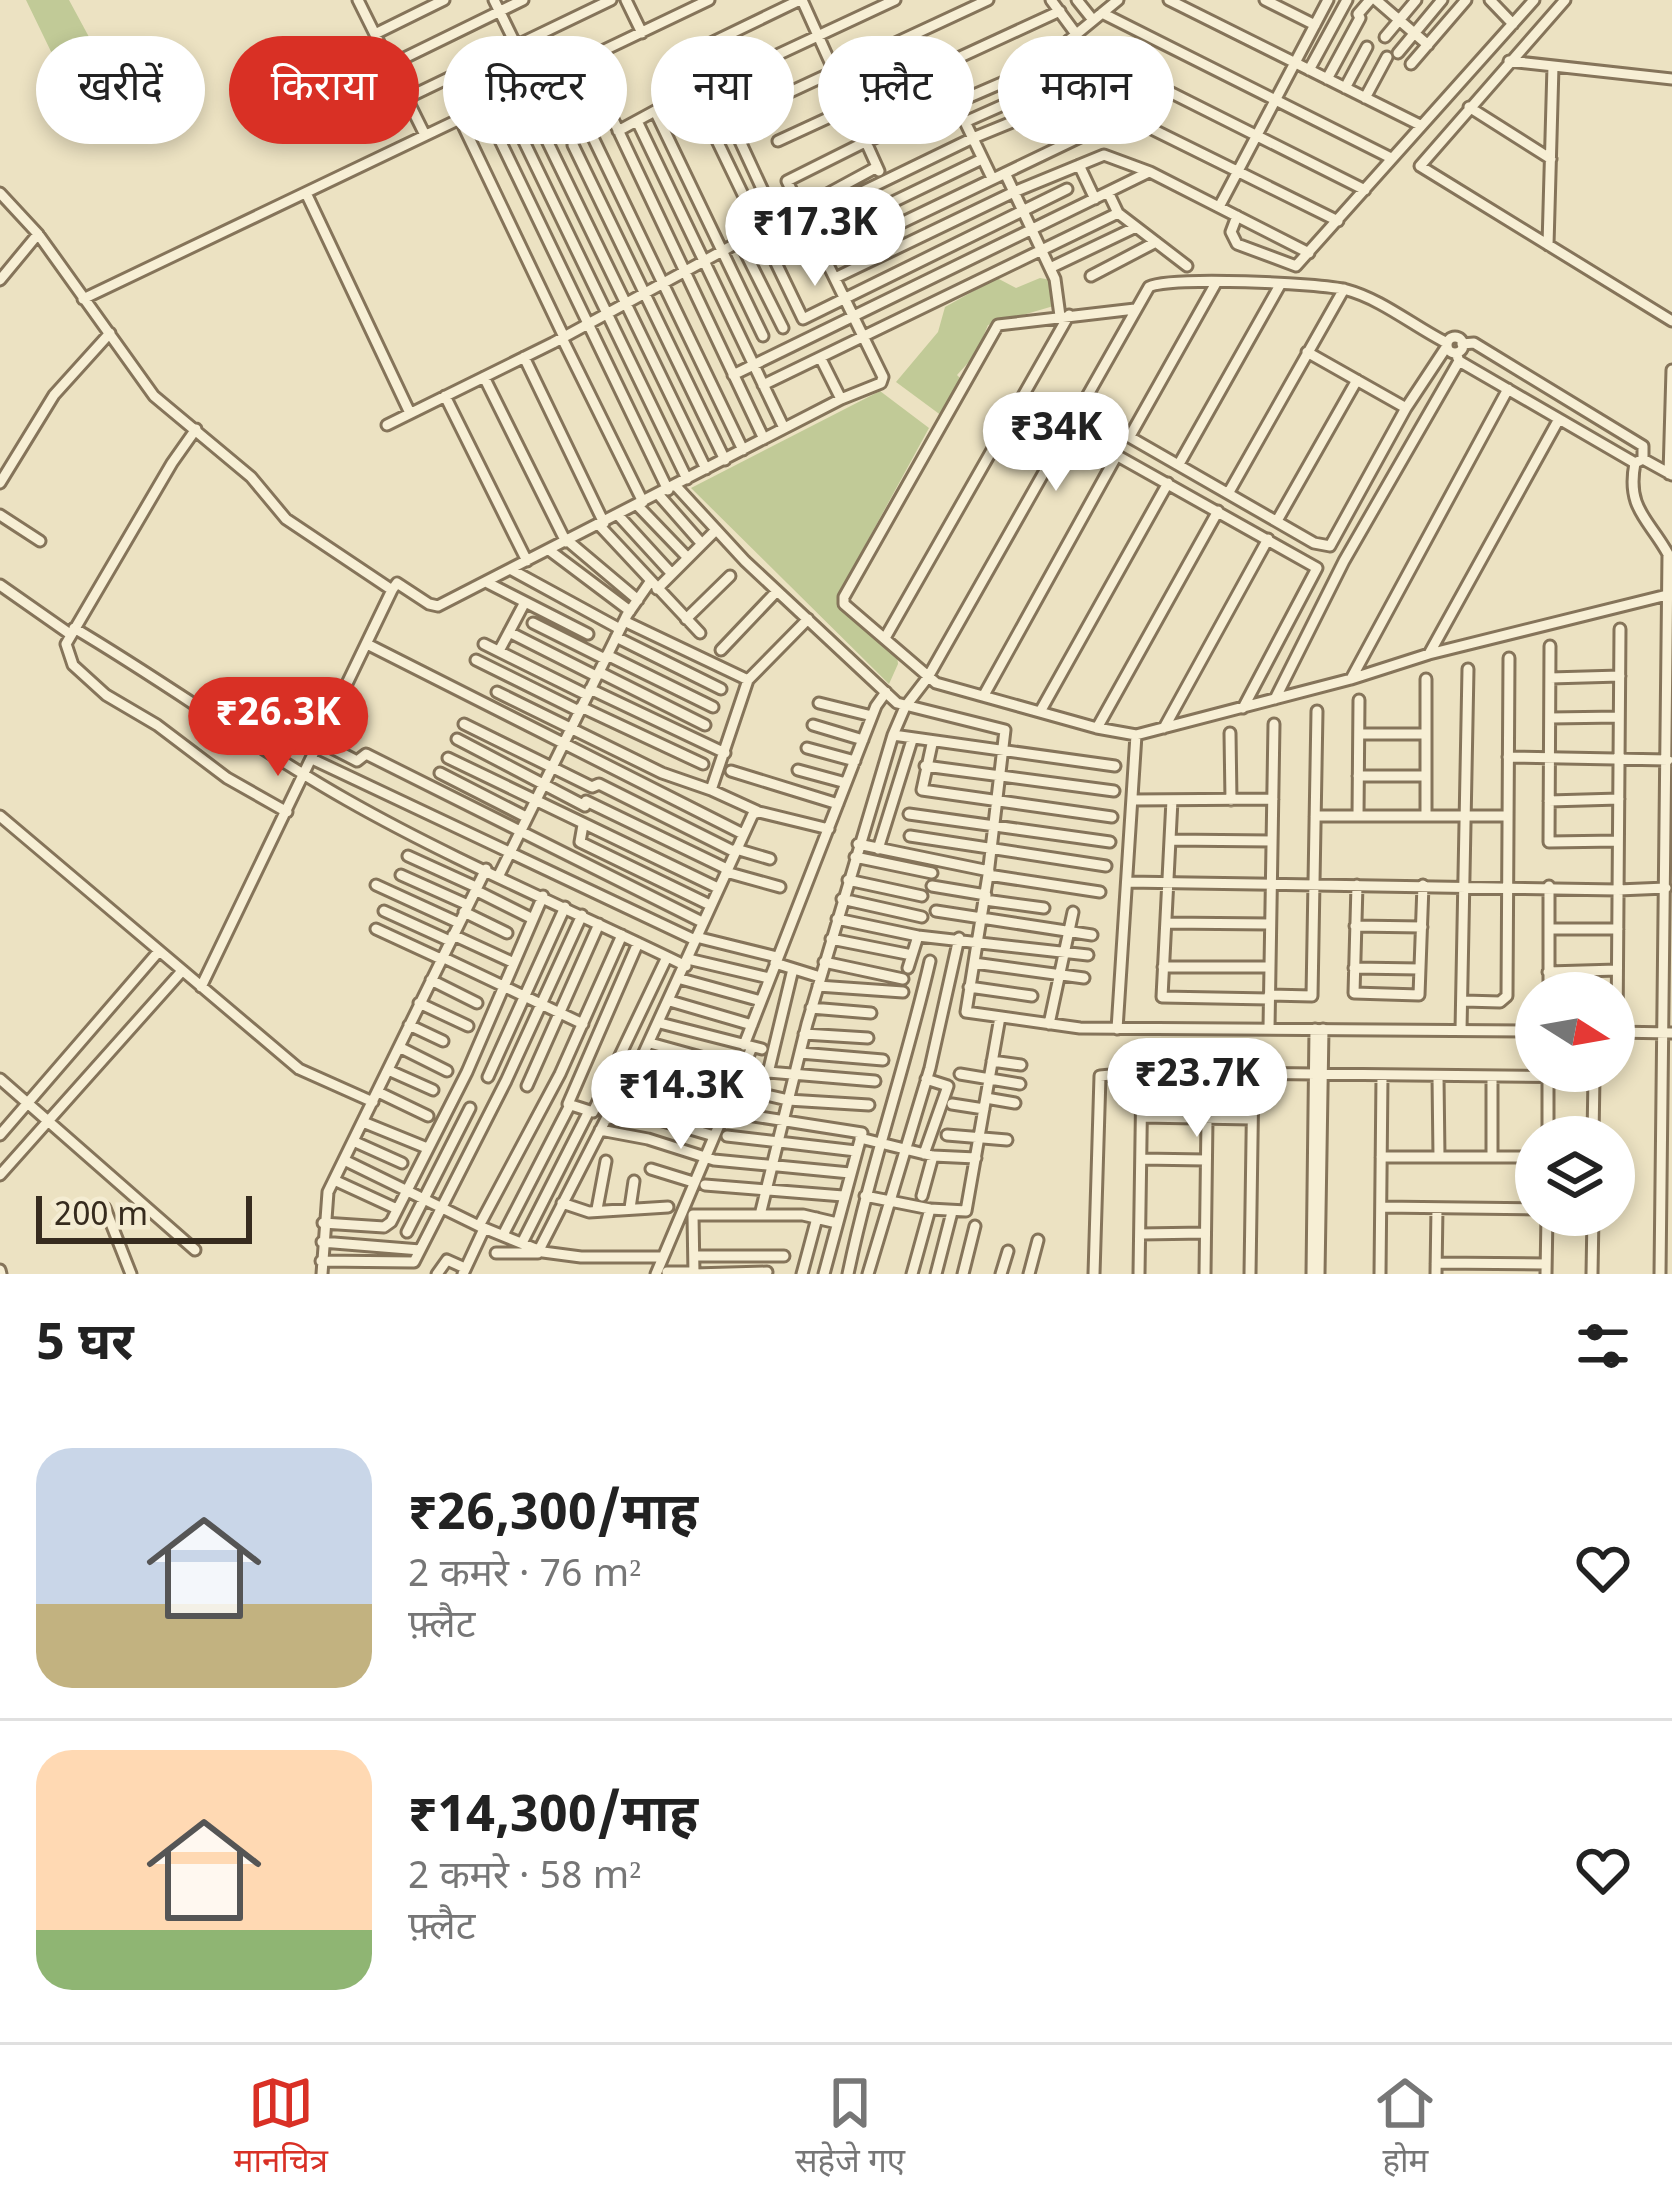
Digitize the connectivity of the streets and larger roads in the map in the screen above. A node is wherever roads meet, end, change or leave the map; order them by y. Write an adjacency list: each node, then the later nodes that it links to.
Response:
1 (358, 0): 34 (street)
2 (444, 0): 34 (street)
3 (494, 0): 26 (street)
4 (523, 0): 26 (street)
5 (611, 0): 37 (street)
6 (626, 0): 32 (street)
7 (709, 0): 32 (street)
8 (801, 0): 35 (street); 38 (street)
9 (895, 0): 35 (street)
10 (988, 0): 39 (street)
11 (1052, 0): 27 (street)
12 (1077, 0): 28 (street)
13 (1118, 0): 28 (street)
14 (1169, 0): 50 (street)
15 (1265, 0): 31 (street)
16 (1311, 0): 25 (street)
17 (1347, 0): 53 (street)
18 (1373, 0): 29 (street); 54 (street)
19 (1416, 0): 29 (street)
20 (1442, 0): 33 (street)
21 (1466, 0): 44 (street)
22 (1490, 0): 30 (street)
23 (1534, 0): 30 (street)
24 (1565, 0): 49 (street)
25 (1326, 3): 31 (street)
26 (500, 11): 36 (street); 47 (street)
27 (1060, 11): 40 (street); 48 (street)
28 (1097, 17): 41 (street); 59 (street)
29 (1399, 20): 33 (street); 42 (street)
30 (1513, 24): 60 (street)
31 (1315, 25): 50 (street)
32 (642, 32): 43 (street)
33 (1414, 33): 44 (street); 58 (street)
34 (375, 34)
35 (818, 35): 45 (street)
36 (511, 36)
37 (537, 36)
38 (726, 36)
39 (911, 36)
40 (1072, 36)
41 (1073, 36)
42 (1384, 37)
43 (627, 39)
44 (1428, 45): 51 (street)
45 (794, 46)
46 (1367, 47): 56 (street)
47 (419, 50)
48 (974, 51)
49 (1509, 62): 52 (street); 60 (street)
50 (1294, 63): 53 (street); 59 (street)
51 (1411, 64)
52 (1553, 66): 55 (street); 87 (street)
53 (1309, 70): 54 (street)
54 (1327, 79): 56 (street)
55 (1672, 79)
56 (1346, 88): 58 (street)
57 (1174, 91): 68 (street)
58 (1366, 98): 64 (street)
59 (1275, 100): 68 (street); 85 (street)
60 (1460, 102): 64 (street); 87 (street); 117 (street)
61 (651, 113): 62 (street)
62 (637, 121): 66 (street); 122 (street)
63 (419, 123): 67 (street)
64 (1420, 124): 85 (street)
65 (443, 126): 67 (street)
66 (627, 126)
67 (425, 135): 99 (street)
68 (1256, 135): 90 (street); 96 (street)
69 (974, 138): 90 (street)
70 (974, 140): 86 (street)
71 (472, 144): 146 (street)
72 (502, 144): 142 (street)
73 (525, 144): 138 (street)
74 (548, 144): 136 (street)
75 (596, 144): 129 (street)
76 (624, 144): 125 (street)
77 (671, 144): 118 (street)
78 (718, 144): 111 (street)
79 (741, 144): 107 (street)
80 (862, 144): 102 (street)
81 (867, 144): 89 (street)
82 (961, 144): 94 (street)
83 (1065, 144): 91 (street)
84 (573, 145): 133 (street)
85 (1391, 158): 96 (street)
86 (982, 159): 93 (street); 114 (street)
87 (1551, 159): 117 (street)
88 (1079, 165): 92 (street); 97 (street); 101 (street)
89 (877, 167): 94 (street); 102 (street)
90 (1238, 171): 103 (street); 109 (street)
91 (1005, 172): 93 (street); 97 (street)
92 (1150, 172): 98 (street); 103 (street)
93 (992, 178): 121 (street)
94 (884, 182): 108 (street)
95 (1066, 189): 104 (street)
96 (1365, 190): 109 (street)
97 (1014, 191): 104 (street); 127 (street)
98 (1108, 192): 101 (street); 105 (street)
99 (306, 193): 135 (street); 163 (street)
100 (0, 194): 113 (street)
101 (1095, 199): 112 (street)
102 (800, 206): 107 (street); 108 (street)
103 (1219, 207): 106 (street)
104 (1023, 210): 112 (street); 134 (street)
105 (1118, 213): 110 (street); 119 (street)
106 (1237, 216): 120 (street); 120 (street)
107 (776, 219): 111 (street)
108 (806, 219): 114 (street)
109 (1338, 221): 120 (street)
110 (1136, 227): 116 (street); 124 (street)
111 (758, 229): 115 (street); 134 (street)
112 (1032, 230): 119 (street); 140 (street)
113 (38, 234): 128 (street); 135 (street)
114 (816, 239): 121 (street)
115 (739, 240): 118 (street); 143 (street)
116 (1156, 242): 123 (street); 126 (street)
117 (1548, 245): 141 (street)
118 (722, 250): 122 (street); 145 (street)
119 (1042, 250): 124 (street); 147 (street)
120 (1309, 253)
121 (826, 260): 127 (street)
122 (703, 261): 125 (street); 152 (street)
123 (1187, 266)
124 (1050, 268): 139 (street)
125 (684, 271): 129 (street); 154 (street)
126 (1090, 276)
127 (835, 278): 134 (street)
128 (0, 280)
129 (663, 283): 133 (street); 171 (street)
130 (1216, 283): 131 (street); 137 (street); 169 (street)
131 (1280, 284): 132 (street); 175 (street)
132 (1344, 290): 148 (street); 149 (street)
133 (645, 293): 136 (street); 173 (street)
134 (844, 297): 140 (street)
135 (83, 298): 144 (street)
136 (625, 304): 138 (street); 176 (street)
137 (1135, 309): 139 (street); 161 (street)
138 (606, 314): 142 (street); 179 (street)
139 (1064, 315): 219 (street); 219 (street)
140 (854, 317): 147 (street); 152 (street)
141 (1672, 321)
142 (587, 324): 146 (street); 182 (street)
143 (783, 328)
144 (110, 333): 166 (street); 180 (street)
145 (763, 336)
146 (563, 338): 150 (street); 185 (street)
147 (864, 338): 151 (street); 160 (street)
148 (1454, 349): 158 (street); 162 (street); 174 (street); 242 (street)
149 (1307, 352): 156 (street); 183 (street)
150 (524, 357): 155 (street); 190 (street)
151 (821, 359): 157 (street); 160 (street)
152 (754, 365): 154 (street); 157 (street)
153 (1672, 370): 177 (street)
154 (734, 375): 170 (street)
155 (484, 377): 159 (street); 193 (street)
156 (1357, 380): 162 (street); 189 (street)
157 (763, 385): 167 (street)
158 (1508, 389): 164 (street); 235 (street)
159 (445, 396): 163 (street); 198 (street)
160 (841, 399): 167 (street)
161 (1079, 408): 168 (street); 169 (street)
162 (1406, 408): 189 (street)
163 (410, 413): 165 (street)
164 (1559, 419): 174 (street); 225 (street)
165 (387, 425)
166 (196, 428): 205 (street); 215 (street)
167 (784, 428): 170 (street)
168 (1068, 428): 172 (street); 232 (street)
169 (1130, 436): 175 (street)
170 (764, 439): 171 (street)
171 (743, 450): 173 (street)
172 (1118, 455): 181 (street); 241 (street)
173 (724, 460): 176 (street)
174 (1639, 461): 177 (street); 207 (street)
175 (1179, 464): 178 (street)
176 (706, 470): 179 (street)
177 (1670, 475)
178 (1201, 476): 183 (street); 184 (street)
179 (687, 479): 182 (street)
180 (0, 483)
181 (1168, 483): 184 (street); 249 (street)
182 (667, 490): 185 (street); 191 (street); 195 (street)
183 (1228, 492): 189 (street)
184 (1190, 496): 186 (street)
185 (640, 504): 188 (street); 197 (street)
186 (1218, 511): 192 (street); 259 (street)
187 (0, 515): 194 (street)
188 (618, 515): 190 (street); 200 (street)
189 (1278, 519)
190 (601, 524): 193 (street); 204 (street)
191 (716, 530): 195 (street); 206 (street)
192 (1268, 539): 247 (street); 260 (street)
193 (567, 541): 196 (street); 208 (street)
194 (40, 542)
195 (702, 544): 197 (street)
196 (549, 550): 198 (street); 213 (street)
197 (688, 558): 200 (street)
198 (527, 561): 199 (street)
199 (510, 569): 202 (street); 213 (street)
200 (672, 574): 204 (street)
201 (730, 576): 210 (street)
202 (485, 581): 205 (street); 209 (street)
203 (0, 585): 215 (street)
204 (654, 585): 208 (street); 210 (street)
205 (392, 590): 220 (street)
206 (777, 591): 211 (street); 223 (street)
207 (1667, 596): 225 (street); 280 (street)
208 (638, 600): 213 (street)
209 (525, 602): 216 (street); 218 (street)
210 (686, 619): 217 (street)
211 (808, 620): 234 (street); 240 (street)
212 (533, 623): 226 (street)
213 (623, 625): 226 (street); 234 (street); 237 (street)
214 (1620, 629): 231 (street)
215 (72, 631): 290 (street); 306 (street)
216 (509, 632): 224 (street); 230 (street)
217 (700, 633)
218 (588, 634)
219 (885, 638): 232 (street)
220 (367, 644): 269 (street); 270 (street)
221 (484, 644): 224 (street)
222 (1550, 646): 233 (street)
223 (721, 650)
224 (499, 651): 239 (street)
225 (1429, 654): 235 (street)
226 (606, 657): 230 (street); 245 (street)
227 (1510, 658): 276 (street)
228 (476, 661): 248 (street)
229 (1468, 669): 313 (street)
230 (597, 674): 239 (street); 256 (street)
231 (1620, 676): 233 (street); 252 (street)
232 (928, 677): 241 (street); 246 (street)
233 (1550, 678): 253 (street)
234 (748, 680): 274 (street)
235 (1351, 680): 242 (street)
236 (1426, 680): 263 (street)
237 (721, 689)
238 (496, 692): 258 (street)
239 (588, 692): 248 (street); 274 (street)
240 (886, 692): 246 (street); 251 (street)
241 (984, 695): 249 (street)
242 (1275, 699): 247 (street)
243 (1359, 700): 262 (street)
244 (819, 703): 251 (street)
245 (712, 707)
246 (905, 707): 264 (street); 273 (street)
247 (1243, 708): 260 (street)
248 (580, 709): 258 (street); 282 (street)
249 (1041, 710): 259 (street)
250 (1317, 711): 310 (street)
251 (872, 716): 267 (street)
252 (1619, 717): 253 (street); 279 (street)
253 (1550, 718): 277 (street)
254 (464, 724): 285 (street)
255 (1274, 724): 302 (street)
256 (705, 725)
257 (813, 725): 267 (street)
258 (570, 728): 270 (street); 295 (street)
259 (1097, 728): 265 (street)
260 (1164, 728): 265 (street)
261 (1230, 733): 301 (street)
262 (1359, 734): 263 (street); 291 (street)
263 (1426, 734): 292 (street)
264 (892, 735): 268 (street); 329 (street)
265 (1136, 735): 299 (street)
266 (457, 740): 294 (street)
267 (863, 740): 281 (street)
268 (913, 740): 271 (street); 330 (street)
269 (320, 742): 278 (street); 321 (street)
270 (563, 743): 285 (street); 322 (street)
271 (932, 744): 273 (street); 283 (street)
272 (807, 748): 281 (street)
273 (1001, 752): 284 (street); 289 (street)
274 (724, 753): 295 (street)
275 (448, 758): 304 (street)
276 (1508, 758): 277 (street); 314 (street)
277 (1549, 758): 279 (street); 303 (street)
278 (312, 759): 290 (street); 333 (street)
279 (1619, 759): 280 (street); 297 (street)
280 (1668, 760): 359 (street)
281 (854, 761): 293 (street)
282 (703, 764)
283 (926, 766): 289 (street); 298 (street)
284 (1114, 766)
285 (550, 767): 294 (street); 332 (street)
286 (798, 770): 293 (street)
287 (731, 771): 305 (street)
288 (440, 773): 316 (street)
289 (1000, 775): 296 (street); 298 (street)
290 (304, 776): 306 (street); 339 (street)
291 (1358, 776): 292 (street); 311 (street)
292 (1426, 776): 312 (street)
293 (846, 783): 305 (street)
294 (542, 784): 304 (street); 317 (street)
295 (711, 790): 307 (street)
296 (1114, 791)
297 (1619, 799): 303 (street); 327 (street)
298 (998, 800): 315 (street); 318 (street)
299 (1132, 800): 300 (street); 347 (street)
300 (1172, 800): 301 (street); 325 (street)
301 (1231, 800): 302 (street)
302 (1273, 800): 326 (street)
303 (1549, 800): 327 (street)
304 (533, 802): 316 (street); 319 (street)
305 (838, 804): 320 (street)
306 (287, 812): 427 (street)
307 (757, 812): 320 (street); 322 (street)
308 (909, 814): 318 (street)
309 (0, 816): 400 (street)
310 (1315, 816): 311 (street); 350 (street)
311 (1358, 816): 312 (street)
312 (1426, 816): 313 (street)
313 (1466, 816): 314 (street); 355 (street)
314 (1508, 816): 356 (street)
315 (1112, 817)
316 (526, 818): 321 (street)
317 (631, 823): 324 (street); 340 (street)
318 (995, 824): 328 (street); 331 (street)
319 (583, 825): 324 (street); 335 (street)
320 (829, 829): 406 (street)
321 (520, 830): 333 (street); 341 (street)
322 (743, 834): 332 (street)
323 (910, 836): 331 (street)
324 (622, 840): 335 (street); 360 (street)
325 (1170, 840): 326 (street); 348 (street)
326 (1272, 841): 349 (street)
327 (1618, 841): 362 (street)
328 (1110, 842)
329 (858, 844): 330 (street); 336 (street)
330 (878, 849): 343 (street)
331 (992, 849): 338 (street); 343 (street)
332 (735, 850): 337 (street); 340 (street)
333 (508, 854): 345 (street); 397 (street)
334 (408, 856): 361 (street)
335 (613, 857): 341 (street); 368 (street)
336 (855, 857): 342 (street); 346 (street)
337 (770, 860)
338 (1106, 866)
339 (486, 868): 345 (street); 361 (street)
340 (726, 870): 358 (street); 360 (street)
341 (605, 873): 380 (street)
342 (932, 873)
343 (989, 873): 363 (street); 366 (street)
344 (400, 875): 374 (street)
345 (499, 875): 364 (street)
346 (848, 880): 365 (street); 367 (street)
347 (1126, 882): 348 (street); 451 (street)
348 (1168, 883): 349 (street); 381 (street)
349 (1271, 884): 350 (street); 383 (street)
350 (1314, 884): 352 (street); 432 (street)
351 (376, 885): 374 (street)
352 (1357, 885): 353 (street); 384 (street)
353 (1423, 885): 355 (street); 385 (street)
354 (932, 886): 366 (street)
355 (1465, 886): 356 (street); 435 (street)
356 (1507, 886): 357 (street); 435 (street)
357 (1550, 886): 362 (street); 388 (street)
358 (780, 887)
359 (1666, 887): 362 (street); 456 (street)
360 (718, 888): 368 (street)
361 (476, 889): 374 (street); 377 (street)
362 (1618, 890): 386 (street)
363 (1100, 892)
364 (542, 896): 369 (street); 377 (street)
365 (922, 896)
366 (985, 897): 370 (street); 379 (street)
367 (842, 899): 376 (street); 378 (street)
368 (710, 905): 380 (street)
369 (565, 907): 375 (street); 431 (street)
370 (1044, 908)
371 (384, 911): 394 (street)
372 (936, 911): 379 (street)
373 (1073, 912): 389 (street)
374 (464, 913): 390 (street); 394 (street)
375 (582, 915): 382 (street); 438 (street)
376 (922, 917)
377 (533, 919): 409 (street)
378 (837, 919): 393 (street); 395 (street)
379 (982, 919): 389 (street); 398 (street)
380 (702, 922): 397 (street)
381 (1166, 923): 383 (street); 412 (street)
382 (599, 924): 392 (street); 440 (street)
383 (1270, 924): 413 (street)
384 (1355, 926): 385 (street); 415 (street)
385 (1421, 927): 416 (street)
386 (1618, 928): 388 (street); 417 (street)
387 (376, 929): 405 (street)
388 (1549, 929): 419 (street)
389 (1069, 931): 391 (street); 401 (street)
390 (507, 933)
391 (1092, 934)
392 (622, 935): 399 (street); 443 (street)
393 (918, 936): 396 (street); 403 (street)
394 (451, 938): 405 (street); 409 (street)
395 (831, 938): 403 (street); 408 (street)
396 (959, 938): 398 (street); 483 (street)
397 (696, 939): 406 (street); 410 (street)
398 (979, 940): 401 (street); 411 (street)
399 (638, 943): 404 (street); 444 (street)
400 (159, 951): 418 (street); 494 (street)
401 (1064, 952): 402 (street); 420 (street)
402 (1088, 955)
403 (912, 956): 408 (street)
404 (667, 957): 410 (street); 503 (street)
405 (441, 958): 424 (street); 426 (street)
406 (776, 960): 414 (street); 421 (street)
407 (930, 961): 523 (street)
408 (824, 962): 425 (street)
409 (514, 963): 426 (street)
410 (687, 963): 421 (street); 422 (street)
411 (974, 964): 420 (street); 428 (street)
412 (1163, 967): 413 (street); 432 (street)
413 (1270, 967): 432 (street)
414 (793, 968): 425 (street); 472 (street)
415 (1354, 968): 416 (street); 416 (street)
416 (1420, 969)
417 (1617, 970): 419 (street)
418 (182, 971): 427 (street); 509 (street)
419 (1548, 972)
420 (1059, 975): 423 (street); 447 (street)
421 (769, 978): 434 (street)
422 (681, 979): 433 (street); 434 (street)
423 (1084, 979)
424 (430, 980): 436 (street); 437 (street)
425 (819, 981): 429 (street); 439 (street)
426 (504, 986): 431 (street); 522 (street)
427 (201, 987): 492 (street)
428 (970, 987): 430 (street); 442 (street)
429 (903, 992)
430 (1032, 996)
431 (526, 997): 438 (street); 476 (street)
432 (1269, 997): 450 (street)
433 (670, 1001): 445 (street); 446 (street)
434 (761, 1001): 446 (street)
435 (1464, 1001): 453 (street)
436 (419, 1003): 448 (street); 449 (street)
437 (478, 1003)
438 (542, 1004): 440 (street); 529 (street)
439 (811, 1008): 441 (street); 457 (street)
440 (559, 1012): 443 (street); 487 (street)
441 (872, 1013)
442 (1000, 1017): 447 (street); 465 (street)
443 (585, 1020): 444 (street); 572 (street)
444 (602, 1023): 498 (street)
445 (660, 1023): 460 (street); 462 (street)
446 (752, 1024): 462 (street)
447 (1049, 1024): 451 (street)
448 (409, 1025): 459 (street); 461 (street)
449 (468, 1026)
450 (1269, 1028): 451 (street); 452 (street)
451 (1117, 1029)
452 (1319, 1029): 453 (street); 475 (street)
453 (1461, 1030): 454 (street)
454 (1515, 1031)
455 (1635, 1033): 456 (street)
456 (1668, 1033): 616 (street)
457 (804, 1034): 458 (street); 463 (street)
458 (868, 1038)
459 (443, 1041)
460 (650, 1043): 466 (street); 469 (street)
461 (399, 1047): 468 (street); 470 (street)
462 (753, 1047): 469 (street)
463 (800, 1053): 464 (street); 477 (street)
464 (883, 1060)
465 (992, 1060): 467 (street); 484 (street)
466 (639, 1065): 488 (street); 489 (street)
467 (1021, 1065)
468 (388, 1070): 491 (street); 492 (street)
469 (750, 1070): 472 (street); 490 (street)
470 (447, 1071)
471 (1142, 1072): 474 (street); 506 (street); 609 (street)
472 (768, 1073): 477 (street)
473 (960, 1074): 484 (street)
474 (1253, 1074): 475 (street); 508 (street)
475 (1318, 1075): 478 (street); 613 (street)
476 (488, 1077)
477 (794, 1077): 485 (street); 493 (street)
478 (1382, 1077): 479 (street); 531 (street)
479 (1438, 1077): 480 (street); 532 (street)
480 (1492, 1077): 481 (street); 533 (street)
481 (1515, 1077)
482 (0, 1079): 494 (street)
483 (926, 1079): 525 (street); 528 (street)
484 (989, 1080): 486 (street); 497 (street)
485 (875, 1081)
486 (1020, 1084)
487 (526, 1086)
488 (629, 1087): 501 (street); 502 (street)
489 (723, 1088)
490 (736, 1088): 493 (street); 515 (street)
491 (433, 1090)
492 (375, 1097): 505 (street); 510 (street)
493 (788, 1100): 499 (street); 511 (street)
494 (27, 1103): 509 (street); 513 (street)
495 (1015, 1103): 497 (street)
496 (952, 1104): 497 (street)
497 (985, 1104): 518 (street)
498 (570, 1105): 503 (street); 576 (street)
499 (868, 1105)
500 (470, 1108): 524 (street)
501 (619, 1108): 512 (street); 515 (street)
502 (713, 1109)
503 (589, 1111): 581 (street)
504 (741, 1114): 511 (street)
505 (428, 1116)
506 (1142, 1117): 507 (street); 535 (street)
507 (1207, 1118): 508 (street); 537 (street)
508 (1252, 1119): 612 (street)
509 (48, 1121): 543 (street); 582 (street)
510 (363, 1122): 520 (street); 522 (street)
511 (782, 1123): 517 (street); 521 (street)
512 (600, 1130): 527 (street); 555 (street)
513 (0, 1135)
514 (947, 1135): 518 (street)
515 (714, 1136): 527 (street)
516 (727, 1136): 521 (street)
517 (860, 1138): 523 (street); 526 (street)
518 (979, 1138): 519 (street); 530 (street)
519 (1007, 1140)
520 (353, 1141): 536 (street); 539 (street)
521 (778, 1143): 526 (street); 540 (street)
522 (428, 1144): 524 (street); 548 (street)
523 (882, 1144): 525 (street); 551 (street)
524 (449, 1149): 529 (street); 553 (street)
525 (905, 1150): 528 (street); 554 (street)
526 (856, 1151): 542 (street)
527 (704, 1155): 540 (street); 546 (street)
528 (929, 1155): 530 (street); 552 (street)
529 (465, 1157): 556 (street)
530 (976, 1157): 566 (street)
531 (1382, 1157): 532 (street); 558 (street)
532 (1438, 1157): 533 (street)
533 (1492, 1157): 534 (street)
534 (1515, 1157)
535 (1141, 1159): 537 (street); 575 (street)
536 (344, 1160): 544 (street); 548 (street)
537 (1206, 1160): 574 (street)
538 (606, 1161): 563 (street)
539 (402, 1162)
540 (772, 1168): 542 (street); 549 (street)
541 (652, 1169): 546 (street)
542 (850, 1173): 550 (street)
543 (0, 1175)
544 (334, 1180): 562 (street); 569 (street)
545 (634, 1181): 560 (street)
546 (692, 1182): 589 (street)
547 (705, 1186): 549 (street)
548 (406, 1190): 553 (street); 562 (street)
549 (766, 1190): 550 (street); 567 (street)
550 (843, 1196): 570 (street)
551 (865, 1196): 554 (street); 602 (street)
552 (922, 1196)
553 (424, 1198): 556 (street); 573 (street)
554 (889, 1202): 564 (street); 603 (street)
555 (562, 1203): 563 (street); 584 (street)
556 (441, 1207): 572 (street); 583 (street)
557 (668, 1207): 560 (street)
558 (1381, 1207): 561 (street); 614 (street)
559 (106, 1208): 597 (street)
560 (630, 1208): 563 (street)
561 (1437, 1208): 565 (street); 591 (street)
562 (397, 1209): 569 (street)
563 (597, 1209)
564 (930, 1209): 566 (street); 604 (street)
565 (1515, 1209)
566 (952, 1212): 605 (street)
567 (760, 1214): 568 (street); 587 (street)
568 (817, 1218): 570 (street); 600 (street)
569 (323, 1222): 580 (street)
570 (837, 1223): 601 (street)
571 (975, 1226): 606 (street)
572 (481, 1227): 576 (street); 593 (street)
573 (407, 1232)
574 (1205, 1233): 575 (street); 611 (street)
575 (1140, 1234): 610 (street)
576 (503, 1235): 581 (street)
577 (1547, 1236): 592 (street)
578 (1593, 1236): 615 (street)
579 (1038, 1240): 608 (street)
580 (322, 1242): 583 (street); 590 (street)
581 (522, 1243): 584 (street)
582 (195, 1250)
583 (420, 1250): 590 (street)
584 (541, 1251): 586 (street); 589 (street)
585 (1007, 1251): 607 (street)
586 (496, 1253)
587 (694, 1256): 588 (street); 594 (street)
588 (784, 1256)
589 (662, 1257): 596 (street)
590 (321, 1261): 598 (street)
591 (1436, 1269): 592 (street)
592 (1546, 1269)
593 (464, 1271): 599 (street)
594 (694, 1272): 595 (street); 596 (street)
595 (767, 1272)
596 (662, 1273)
597 (131, 1274)
598 (322, 1274)
599 (437, 1274)
600 (802, 1274)
601 (824, 1274)
602 (848, 1274)
603 (868, 1274)
604 (912, 1274)
605 (937, 1274)
606 (963, 1274)
607 (1001, 1274)
608 (1029, 1274)
609 (1094, 1274)
610 (1139, 1274)
611 (1205, 1274)
612 (1250, 1274)
613 (1316, 1274)
614 (1380, 1274)
615 (1592, 1274)
616 (1660, 1274)

